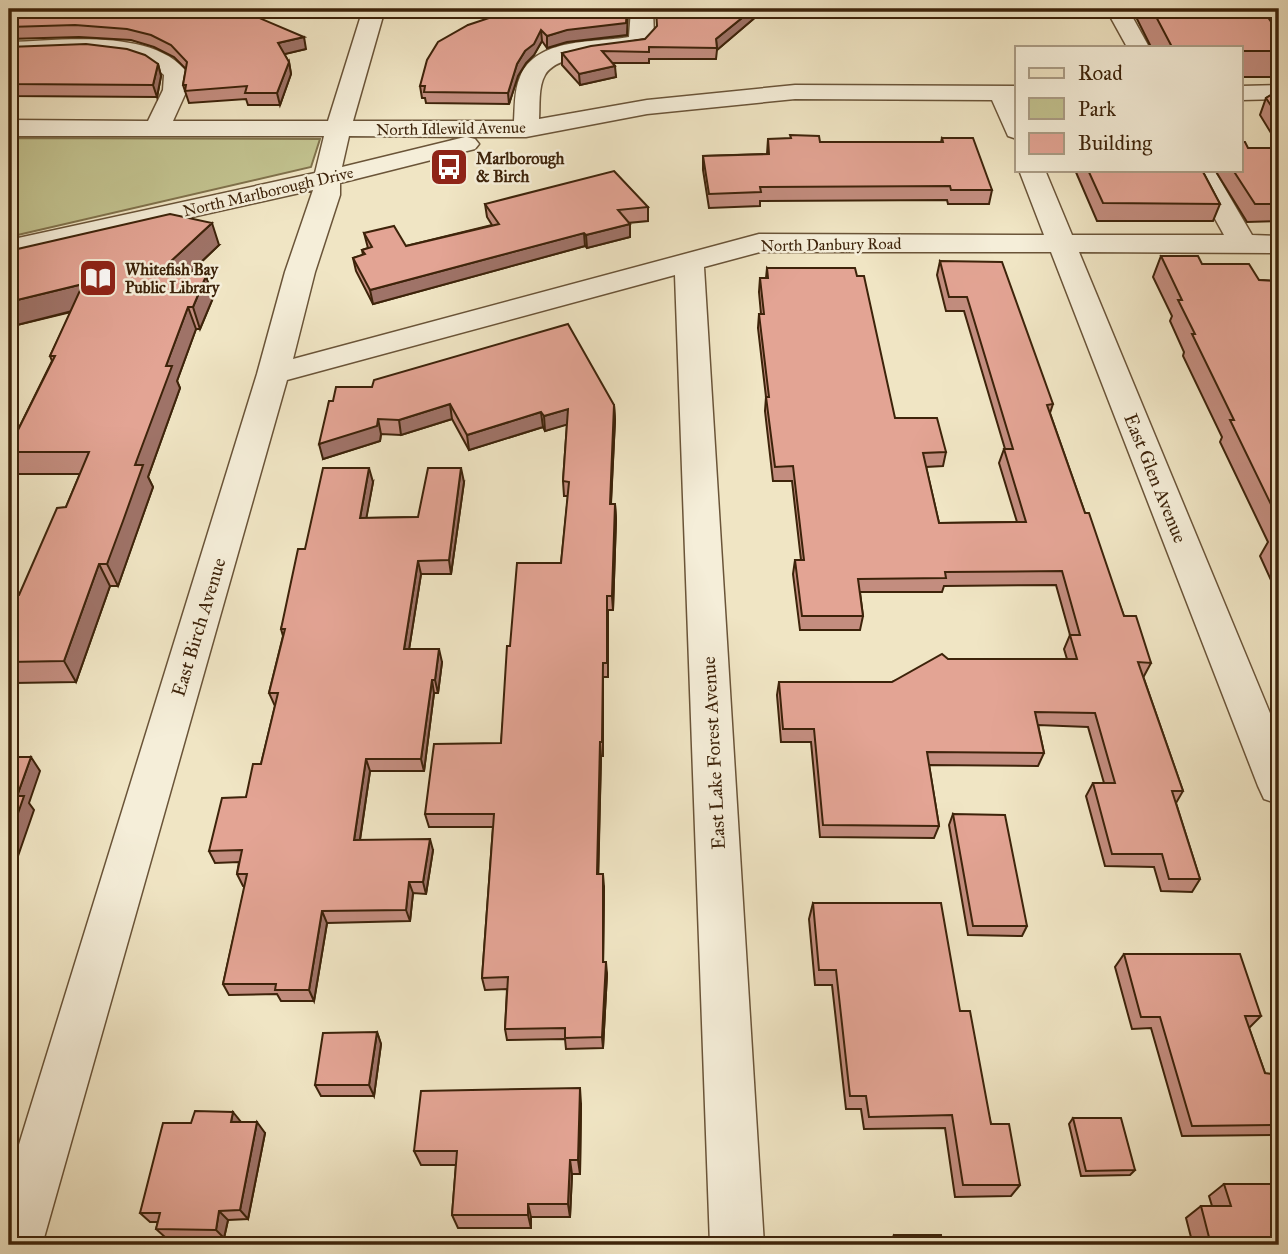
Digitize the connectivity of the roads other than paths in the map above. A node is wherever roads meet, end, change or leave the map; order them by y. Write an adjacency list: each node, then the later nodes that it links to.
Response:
1 (374, 9): 11 (street, East Birch Avenue)
2 (642, 9): 13 (street)
3 (1117, 9): 4 (street)
4 (1137, 46)
5 (9, 49): 14 (street)
6 (1010, 93): 9 (street); 13 (street, North Idlewild Avenue)
7 (1242, 93): 8 (street)
8 (1279, 93)
9 (1015, 120)
10 (9, 128): 14 (street, North Idlewild Avenue)
11 (340, 129): 12 (street, North Idlewild Avenue); 14 (street, North Idlewild Avenue); 18 (street, East Birch Avenue)
12 (393, 129): 13 (street, North Idlewild Avenue); 15 (street)
13 (526, 129): 15 (street, North Marlborough Drive)
14 (156, 130)
15 (463, 144): 18 (street, North Marlborough Drive)
16 (1033, 172): 21 (street, East Glen Avenue)
17 (1202, 172): 22 (street)
18 (330, 178): 19 (street, North Marlborough Drive); 20 (street, East Birch Avenue)
19 (264, 192): 20 (street); 24 (street, North Marlborough Drive)
20 (315, 226): 26 (street, East Birch Avenue)
21 (1061, 244): 22 (street, North Danbury Road); 25 (street, North Danbury Road); 27 (street, East Glen Avenue)
22 (1243, 244): 23 (street, North Danbury Road)
23 (1279, 244)
24 (9, 250)
25 (689, 261): 26 (street, North Danbury Road); 29 (street, East Lake Forest Avenue)
26 (273, 374): 28 (street, East Birch Avenue)
27 (1279, 786)
28 (15, 1245)
29 (737, 1245)

